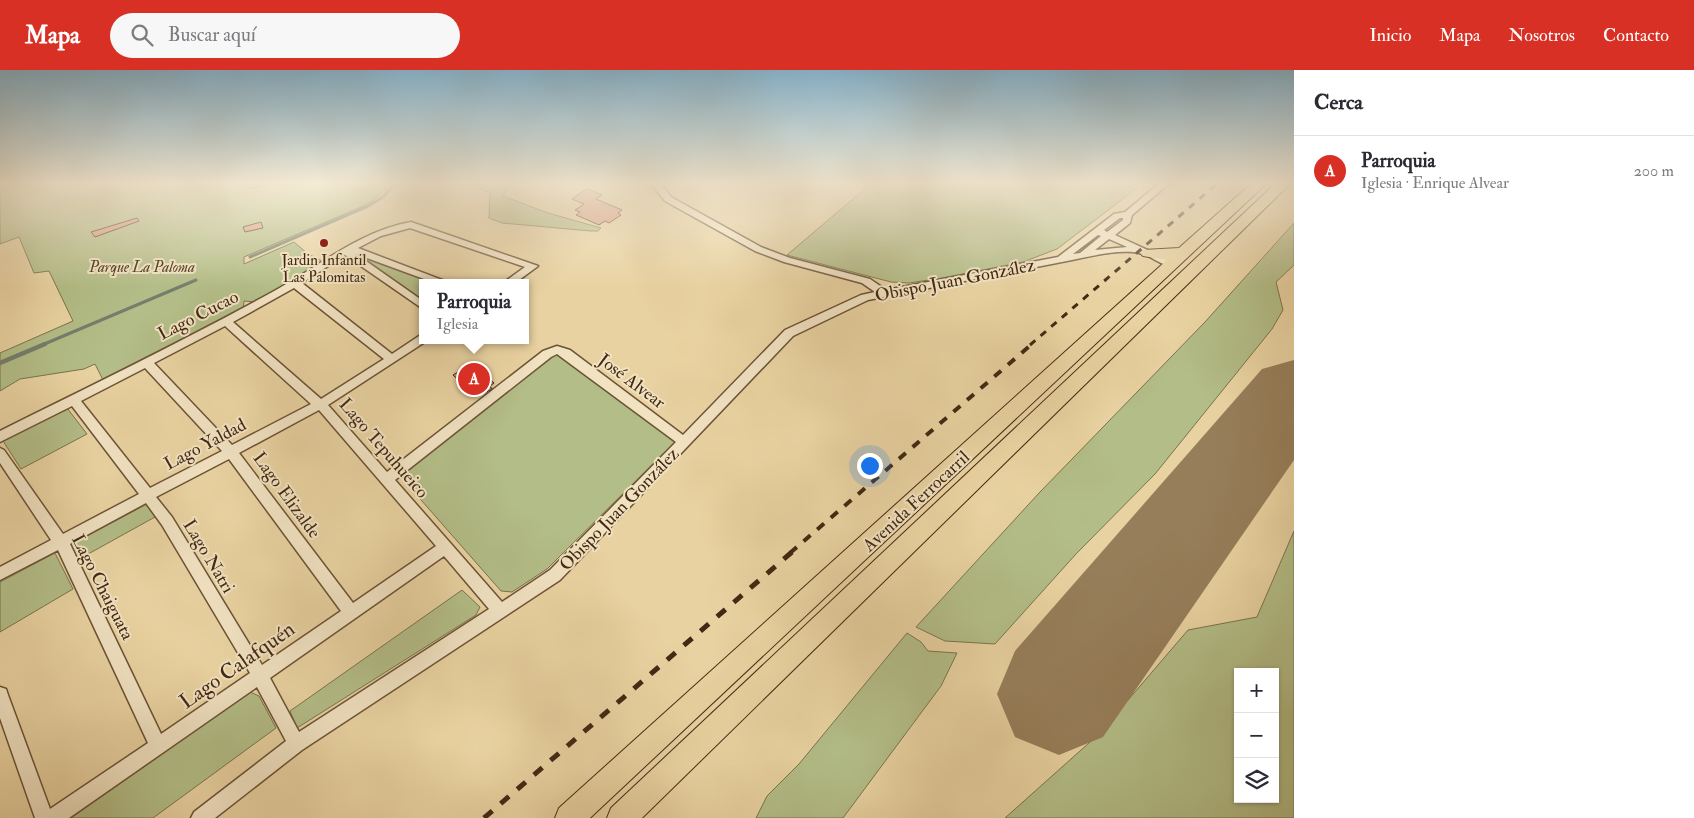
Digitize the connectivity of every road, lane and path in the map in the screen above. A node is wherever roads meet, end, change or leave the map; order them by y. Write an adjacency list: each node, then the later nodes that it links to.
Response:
1 (700, 217): 18 (street)
2 (1116, 217): 6 (street)
3 (1128, 217): 7 (street)
4 (1224, 217): 10 (main road, Avenida Ferrocarril)
5 (1249, 217): 14 (main road, Avenida Ferrocarril)
6 (1098, 231): 7 (street, Obispo Juan González); 12 (street, Obispo Juan González)
7 (1108, 236): 9 (street, Obispo Juan González); 11 (street, Obispo Juan González)
8 (349, 251): 15 (street); 16 (street, Lago Cucao); 17 (street, Lago Cucao); 19 (street)
9 (1145, 252): 10 (main road); 11 (street, Obispo Juan González); 13 (street, Obispo Juan González)
10 (1186, 252): 13 (main road, Avenida Ferrocarril)
11 (1082, 255): 12 (street, Obispo Juan González)
12 (1056, 260): 18 (street, Obispo Juan González)
13 (1173, 264): 14 (main road); 45 (main road, Avenida Ferrocarril)
14 (1192, 273): 41 (main road, Avenida Ferrocarril)
15 (433, 279)
16 (514, 279)
17 (296, 284): 20 (street, Lago Cucao); 22 (street)
18 (884, 293): 27 (street, Obispo Juan González)
19 (419, 303)
20 (226, 321): 23 (street, Lago Cucao); 25 (street, Lago Tepuhueico)
21 (419, 342): 22 (street, Lago Yaldad)
22 (392, 359): 25 (street, Lago Yaldad)
23 (146, 362): 24 (street, Lago Cucao); 28 (street, Lago Elizalde)
24 (73, 399): 26 (street, Lago Cucao); 31 (street, Lago Natri)
25 (320, 404): 28 (street, Lago Yaldad); 30 (street, Lago Tepuhueico)
26 (0, 437)
27 (684, 442): 30 (street, José Alvear); 35 (street, Obispo Juan González)
28 (231, 451): 31 (street, Lago Yaldad); 36 (street, Lago Elizalde)
29 (0, 452): 32 (street, Lago Chaiguata)
30 (387, 480): 33 (street, Lago Tepuhueico)
31 (149, 495): 32 (street, Lago Yaldad); 37 (street, Lago Natri)
32 (61, 542): 34 (street, Lago Yaldad); 40 (street, Lago Chaiguata)
33 (446, 547): 35 (street, Lago Tepuhueico); 36 (street, Lago Calafquén)
34 (0, 574)
35 (501, 612): 39 (street, Obispo Juan González)
36 (351, 613): 37 (street, Lago Calafquén)
37 (260, 676): 39 (street, Lago Natri); 40 (street, Lago Calafquén)
38 (0, 695): 42 (street)
39 (296, 744): 44 (street, Obispo Juan González)
40 (158, 746): 43 (street, Lago Calafquén)
41 (631, 812)
42 (44, 818)
43 (53, 818)
44 (200, 818)
45 (570, 818)

